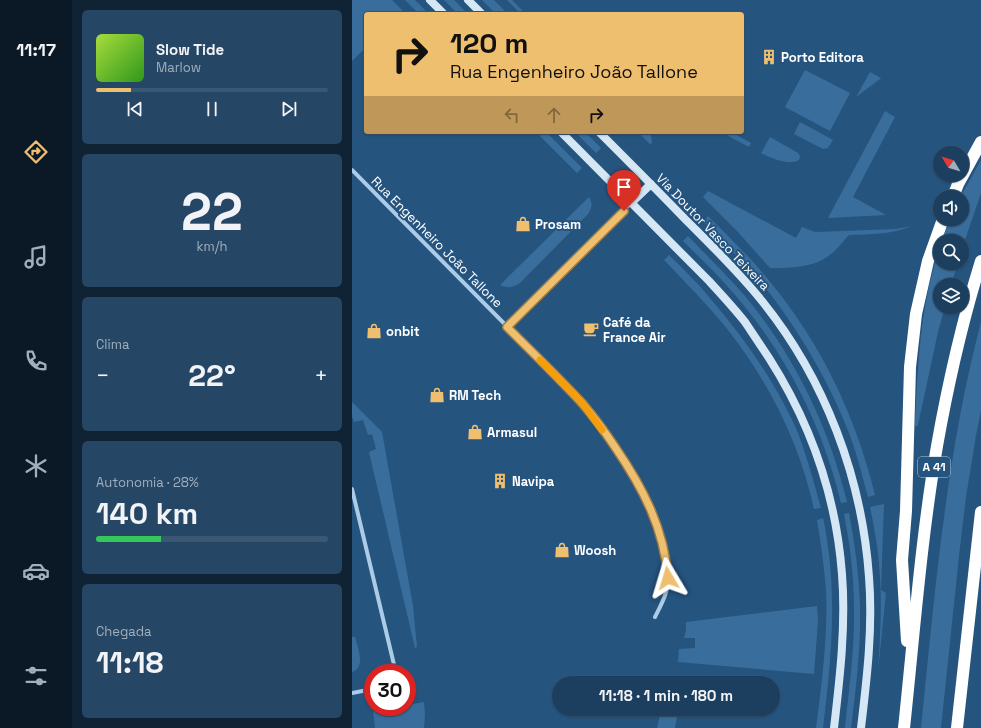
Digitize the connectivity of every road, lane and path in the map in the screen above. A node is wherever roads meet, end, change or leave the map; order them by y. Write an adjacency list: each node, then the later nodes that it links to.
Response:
1 (430, 0): 3 (main road)
2 (468, 0): 4 (main road)
3 (442, 12)
4 (480, 12)
5 (563, 134): 11 (main road)
6 (601, 134): 9 (main road, Via Doutor Vasco Teixeira)
7 (981, 142): 10 (highway)
8 (352, 170): 14 (street, Rua Engenheiro João Tallone)
9 (651, 184): 11 (main road); 25 (main road, Via Doutor Vasco Teixeira)
10 (956, 190)
11 (631, 203): 14 (street); 24 (main road)
12 (940, 226): 21 (highway)
13 (981, 261): 21 (highway, A 41)
14 (507, 327): 19 (street, Rua Engenheiro João Tallone)
15 (352, 489): 20 (street)
16 (981, 512): 18 (highway)
17 (981, 570): 18 (highway)
18 (972, 588): 27 (highway)
19 (655, 617)
20 (394, 664)
21 (910, 676): 26 (highway, A 41)
22 (364, 691): 23 (street)
23 (352, 693)
24 (834, 728)
25 (861, 728)
26 (904, 728)
27 (957, 728)

